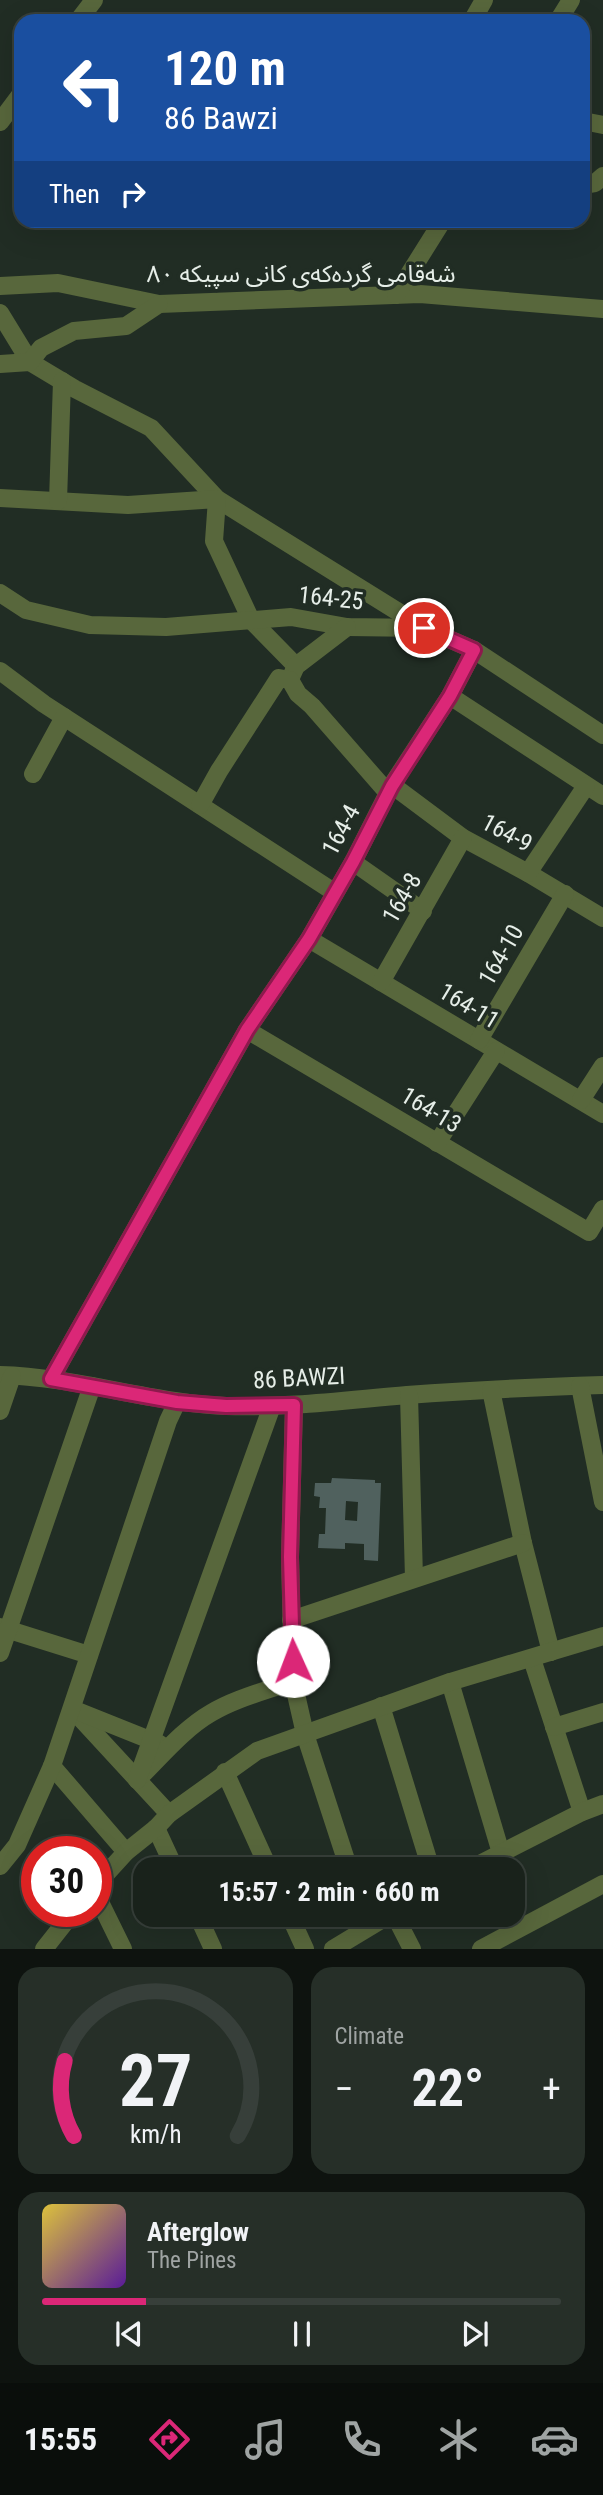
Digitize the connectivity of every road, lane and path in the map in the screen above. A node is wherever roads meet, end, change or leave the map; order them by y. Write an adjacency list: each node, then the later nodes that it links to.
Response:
1 (94, 0): 2 (street)
2 (83, 14)
3 (14, 103): 4 (street)
4 (0, 122)
5 (438, 228): 7 (street)
6 (0, 286): 8 (street, شەقامی گردەکەی کانی سپیکە ٨٠)
7 (396, 295): 8 (street, شەقامی گردەکەی کانی سپیکە ٨٠); 9 (street, شەقامی گردەکەی کانی سپیکە ٨٠)
8 (159, 304): 11 (street)
9 (603, 309)
10 (0, 313): 11 (street)
11 (30, 362): 12 (street); 13 (street)
12 (0, 364)
13 (62, 381): 15 (street); 16 (street)
14 (0, 498): 16 (street)
15 (217, 499): 16 (street); 18 (street, 164-9); 20 (street)
16 (58, 501)
17 (0, 593): 18 (street, 164-25)
18 (251, 620): 19 (street, 164-25); 23 (street, 164-9)
19 (347, 627): 20 (street, 164-25); 23 (street)
20 (424, 628): 21 (street, 164-25)
21 (474, 650): 24 (street, 164-4); 26 (street, 164-25)
22 (0, 671): 25 (street)
23 (293, 673): 29 (street, 164-9); 31 (street)
24 (450, 696): 28 (street); 29 (street, 164-4)
25 (64, 717): 27 (street); 31 (street)
26 (603, 736)
27 (33, 774)
28 (586, 786): 30 (street); 34 (street)
29 (390, 789): 32 (street, 164-9); 33 (street, 164-4)
30 (603, 796)
31 (200, 805): 35 (street)
32 (463, 838): 34 (street, 164-9); 37 (street, 164-8)
33 (353, 862): 35 (street, 164-4); 37 (street)
34 (528, 873): 36 (street, 164-9)
35 (334, 892): 39 (street, 164-4)
36 (565, 894): 38 (street, 164-9); 42 (street, 164-10)
37 (423, 911): 40 (street, 164-8)
38 (603, 918)
39 (309, 939): 40 (street, 164-11); 41 (street, 164-4)
40 (381, 982): 42 (street, 164-11)
41 (247, 1030): 47 (street, 164-13); 50 (street, 164-4)
42 (479, 1040): 43 (street, 164-11)
43 (496, 1051): 45 (street, 164-11); 47 (street)
44 (603, 1066): 45 (street)
45 (581, 1101): 46 (street, 164-11)
46 (603, 1114)
47 (437, 1143): 48 (street, 164-13)
48 (603, 1209)
49 (6, 1376): 50 (street, 86 BAWZI); 59 (street)
50 (51, 1379): 53 (street, 86 BAWZI)
51 (580, 1385): 52 (street, 86 BAWZI); 54 (street, 86 BAWZI); 60 (street)
52 (603, 1385)
53 (92, 1386): 56 (street, 86 BAWZI); 64 (street)
54 (491, 1390): 55 (street, 86 BAWZI); 61 (street)
55 (409, 1395): 57 (street, 86 BAWZI); 62 (street)
56 (177, 1402): 58 (street, 86 BAWZI); 68 (street)
57 (294, 1405): 58 (street, 86 BAWZI); 63 (street)
58 (272, 1406): 77 (street)
59 (0, 1411)
60 (603, 1502)
61 (523, 1543): 62 (street); 66 (street)
62 (414, 1578): 63 (street)
63 (291, 1620): 70 (street)
64 (4, 1628): 67 (street); 68 (street)
65 (603, 1636): 66 (street)
66 (551, 1652): 69 (street)
67 (0, 1653)
68 (89, 1655): 73 (street)
69 (532, 1659): 71 (street); 75 (street)
70 (293, 1681): 76 (street); 78 (street)
71 (450, 1682): 72 (street); 89 (street)
72 (382, 1706): 76 (street); 93 (street)
73 (72, 1709): 77 (street); 79 (street); 81 (street)
74 (603, 1712): 75 (street)
75 (554, 1727): 83 (street)
76 (305, 1734): 80 (street); 92 (street)
77 (151, 1740): 78 (street); 81 (street)
78 (169, 1748): 81 (street)
79 (52, 1766): 87 (street); 88 (street)
80 (225, 1772): 84 (street); 91 (street)
81 (136, 1780): 84 (street)
82 (603, 1804): 83 (street)
83 (582, 1812): 89 (street)
84 (169, 1814): 85 (street)
85 (156, 1828): 88 (street); 90 (street)
86 (0, 1839): 87 (street)
87 (18, 1845): 95 (street)
88 (126, 1853): 96 (street)
89 (501, 1853): 94 (street)
90 (169, 1857)
91 (264, 1857)
92 (345, 1857)
93 (426, 1857)
94 (493, 1857)
95 (0, 1866)
96 (112, 1868)
97 (603, 1884): 110 (street)
98 (61, 1927): 104 (street)
99 (112, 1927): 105 (street)
100 (203, 1927): 106 (street)
101 (295, 1927): 107 (street)
102 (359, 1927): 108 (street)
103 (399, 1927): 109 (street)
104 (44, 1949)
105 (123, 1949)
106 (213, 1949)
107 (305, 1949)
108 (333, 1949)
109 (412, 1949)
110 (481, 1949)

